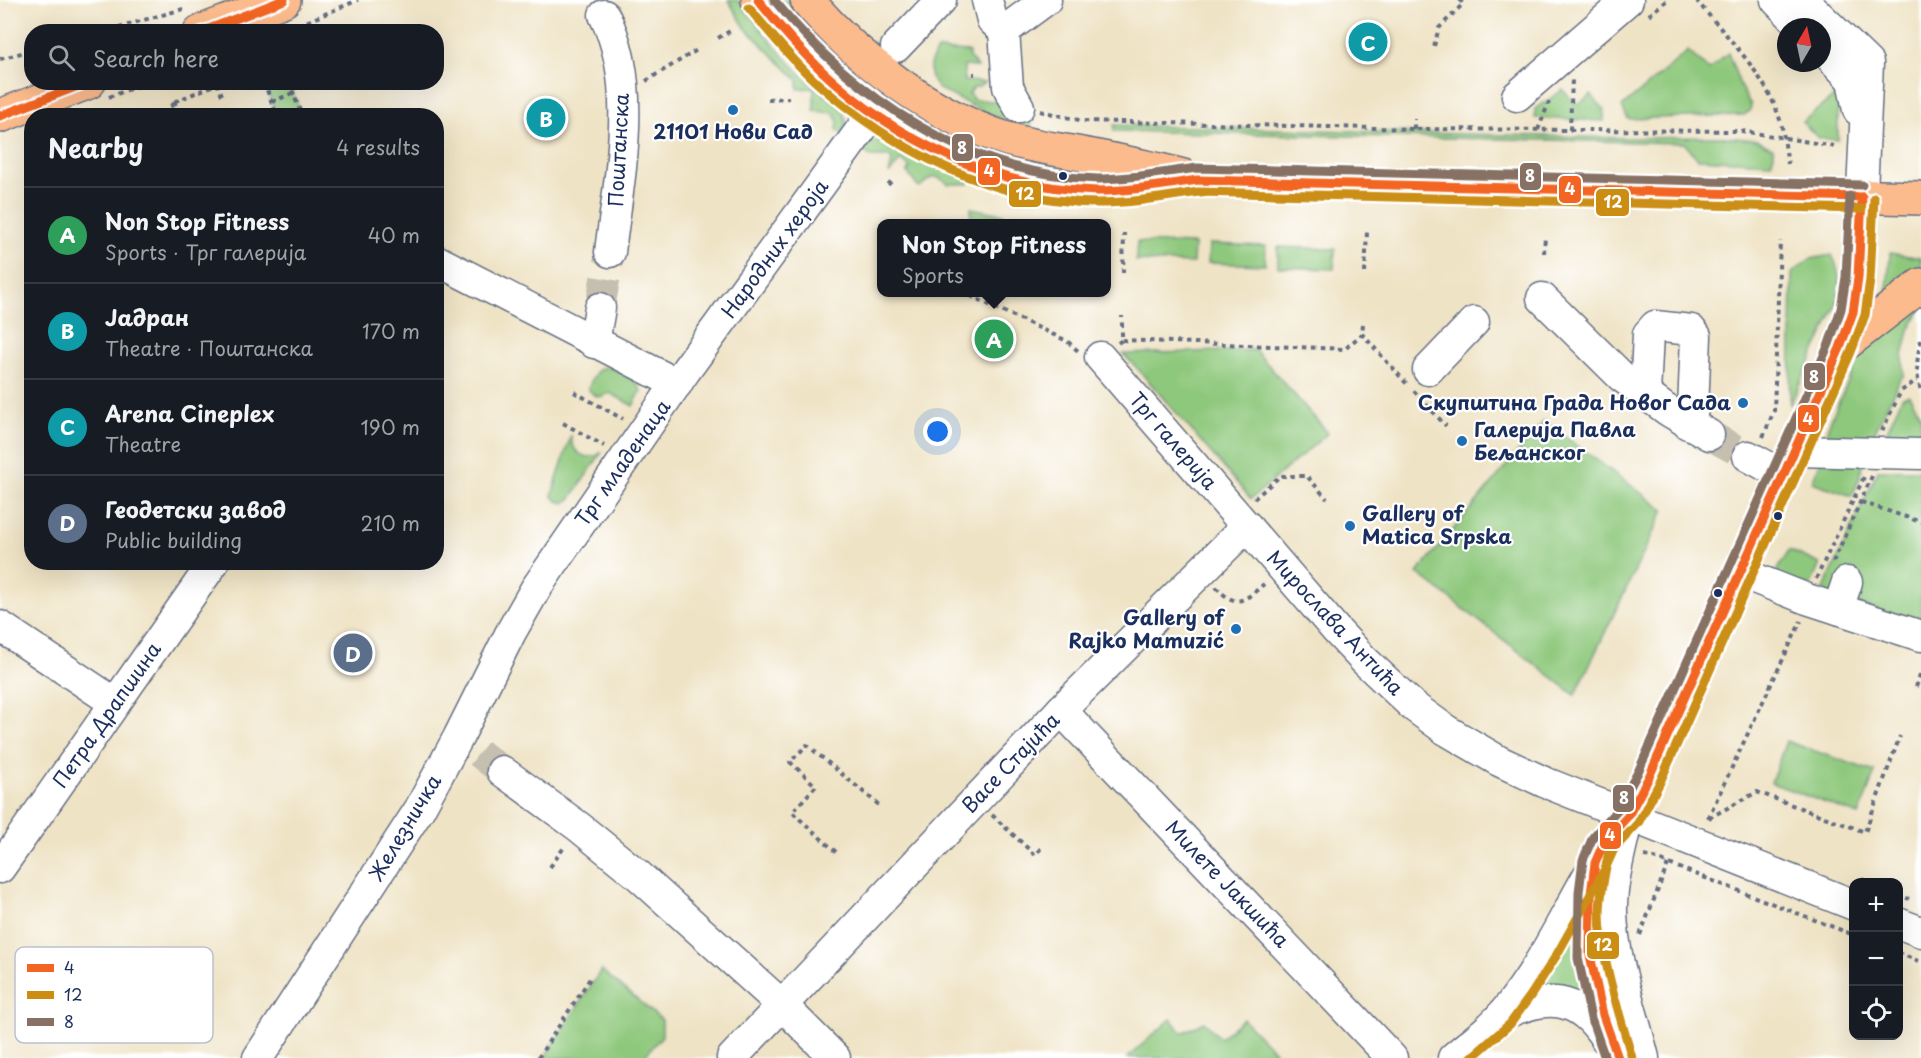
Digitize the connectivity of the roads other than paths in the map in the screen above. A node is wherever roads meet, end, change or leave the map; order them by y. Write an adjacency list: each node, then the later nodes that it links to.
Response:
1 (758, 0): 21 (main road)
2 (807, 0): 24 (main road)
3 (940, 0): 14 (street)
4 (987, 0): 13 (street)
5 (1046, 0): 13 (street)
6 (1628, 0): 20 (street)
7 (1776, 0): 11 (street)
8 (1803, 0): 23 (street)
9 (293, 11): 12 (main road)
10 (603, 15): 27 (street, Поштанска)
11 (1793, 18)
12 (196, 19)
13 (1004, 31): 19 (street)
14 (896, 47)
15 (1831, 58): 23 (street)
16 (24, 84): 18 (main road)
17 (68, 90): 22 (main road)
18 (0, 93)
19 (1019, 106)
20 (1513, 110)
21 (873, 113): 24 (main road); 37 (street, Народних хероја)
22 (0, 116)
23 (1849, 147): 25 (street)
24 (1197, 180): 25 (main road)
25 (1862, 197): 26 (main road); 34 (street)
26 (1921, 198)
27 (610, 252)
28 (444, 264): 33 (street)
29 (1921, 285): 34 (main road)
30 (1542, 298): 38 (street)
31 (600, 308): 33 (street)
32 (1474, 322): 36 (street)
33 (594, 343): 37 (street, Трг младенаца)
34 (1840, 348): 41 (street)
35 (1111, 349): 42 (street, Трг галерија)
36 (1428, 370)
37 (677, 384): 45 (street, Трг младенаца)
38 (1645, 394): 38 (street)
39 (1754, 449): 41 (street)
40 (1899, 459): 41 (street)
41 (1789, 463): 44 (street)
42 (1247, 526): 49 (street, Васе Стајића); 51 (street, Мирослава Антића)
43 (208, 570): 48 (street, Петра Драпшина)
44 (1739, 572): 47 (street); 51 (street)
45 (536, 588): 60 (street, Железничка)
46 (0, 626): 48 (street)
47 (1921, 636)
48 (116, 703): 53 (street, Петра Драпшина)
49 (1062, 710): 57 (street, Васе Стајића); 63 (street, Милете Јакшића)
50 (502, 771): 57 (street)
51 (1628, 816): 52 (street); 54 (street, Мирослава Антића); 65 (street)
52 (1595, 863): 58 (street); 64 (street)
53 (0, 868)
54 (1849, 903)
55 (1903, 925): 56 (street)
56 (1921, 932)
57 (782, 1005): 61 (street, Васе Стајића); 62 (street)
58 (1501, 1016): 59 (street); 64 (street)
59 (1465, 1053)
60 (258, 1058)
61 (732, 1058)
62 (835, 1058)
63 (1392, 1058)
64 (1618, 1058)
65 (1644, 1058)

